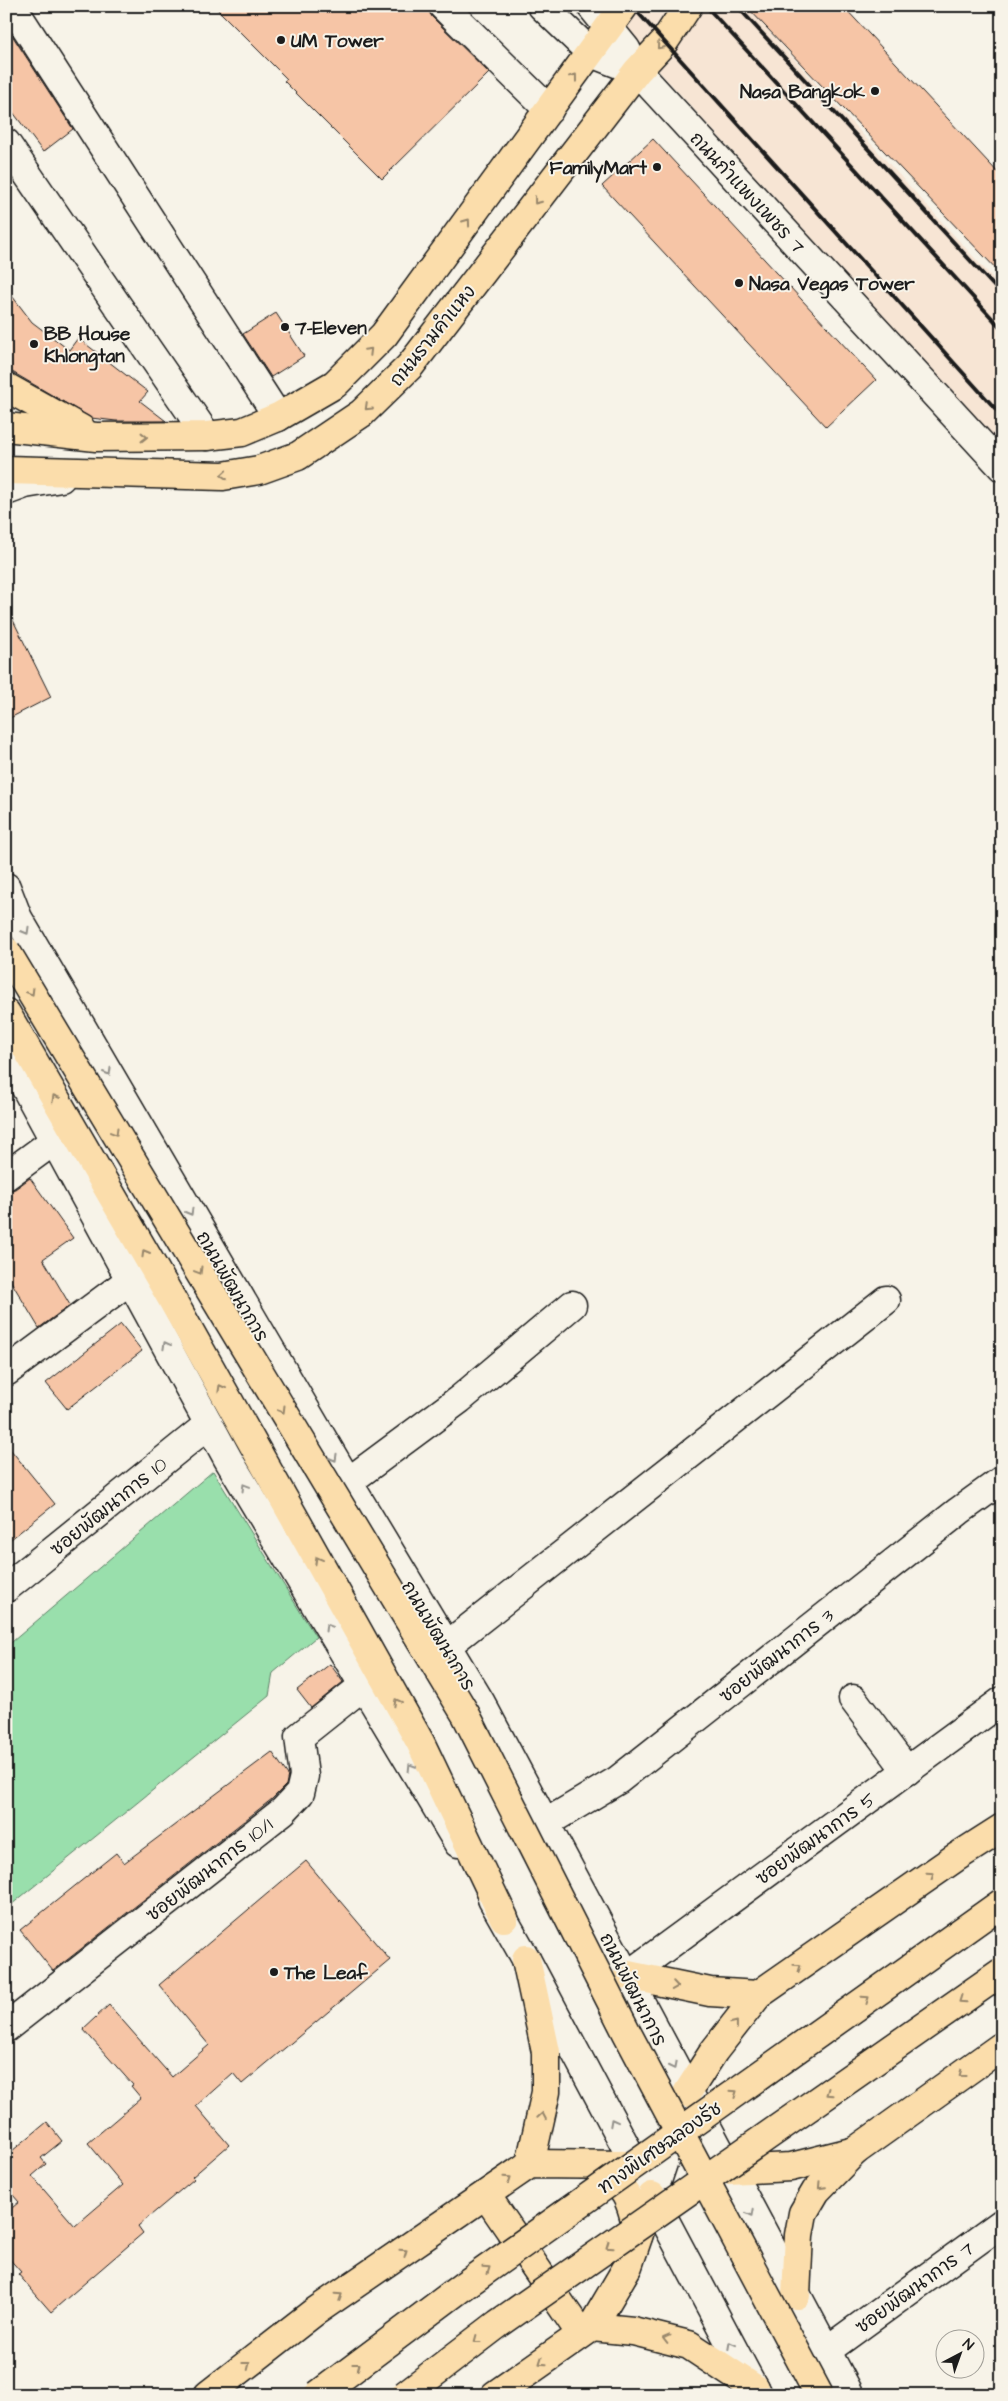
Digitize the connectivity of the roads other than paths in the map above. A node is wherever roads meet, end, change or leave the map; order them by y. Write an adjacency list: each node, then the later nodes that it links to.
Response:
1 (12, 6): 12 (street)
2 (443, 6): 9 (street)
3 (542, 6): 7 (street, ถนนกำแพงเพชร 7)
4 (591, 6): 6 (street, ถนนกำแพงเพชร 7)
5 (688, 6): 8 (main road, ถนนรามคำแหง, one-way to 8)
6 (617, 16): 7 (main road, ถนนรามคำแหง); 8 (street, ถนนกำแพงเพชร 7)
7 (591, 53): 8 (street, ถนนกำแพงเพชร 7); 9 (main road, ถนนรามคำแหง, one-way to 7)
8 (637, 71): 16 (street, ถนนกำแพงเพชร 7); 18 (main road, ถนนรามคำแหง, one-way to 18)
9 (549, 110): 12 (main road, ถนนรามคำแหง, one-way to 9)
10 (6, 143): 14 (street)
11 (6, 387): 15 (main road)
12 (278, 417): 14 (main road, ถนนรามคำแหง)
13 (6, 427): 15 (main road, ถนนรามคำแหง)
14 (207, 436): 15 (main road, ถนนรามคำแหง, one-way to 14)
15 (96, 437)
16 (1002, 467)
17 (6, 470): 18 (main road, ถนนรามคำแหง)
18 (95, 472): 19 (street)
19 (6, 491)
20 (6, 887): 32 (street, ถนนพัฒนาการ, one-way to 32)
21 (6, 950): 68 (main road, ถนนพัฒนาการ, one-way to 68, bridge)
22 (6, 1013): 42 (main road, one-way to 22)
23 (6, 1052): 24 (street)
24 (54, 1140): 25 (street); 26 (street)
25 (6, 1176)
26 (130, 1280): 29 (street); 30 (street, one-way to 26)
27 (886, 1300): 34 (street)
28 (572, 1305): 32 (street)
29 (6, 1372)
30 (209, 1424): 33 (street, ซอยพัฒนาการ 10); 35 (street, one-way to 30)
31 (1002, 1480): 39 (street, ซอยพัฒนาการ 3)
32 (348, 1482): 34 (street, ถนนพัฒนาการ)
33 (6, 1588)
34 (445, 1647): 39 (street, ถนนพัฒนาการ)
35 (363, 1686): 42 (street, one-way to 35); 47 (street, ซอยพัฒนาการ 10/1)
36 (853, 1699): 38 (street)
37 (1002, 1701): 38 (street, ซอยพัฒนาการ 5)
38 (907, 1771): 45 (street, ซอยพัฒนาการ 5)
39 (546, 1823): 45 (street, ถนนพัฒนาการ)
40 (1002, 1828): 46 (main road, one-way to 40)
41 (1002, 1903): 65 (main road, ทางพิเศษฉลองรัช, one-way to 41, bridge)
42 (504, 1918): 43 (street)
43 (526, 1958): 51 (main road, one-way to 43); 53 (street, one-way to 43)
44 (1002, 1972): 66 (main road, one-way to 66, bridge)
45 (628, 1975): 46 (main road, one-way to 46); 49 (street, ถนนพัฒนาการ, one-way to 49)
46 (758, 1995): 49 (main road, one-way to 46)
47 (6, 2028)
48 (1002, 2046): 50 (main road, one-way to 50)
49 (687, 2093): 54 (street); 55 (street, ถนนพัฒนาการ)
50 (855, 2151): 55 (main road); 60 (main road, one-way to 60)
51 (530, 2164): 52 (main road); 56 (main road, one-way to 51)
52 (593, 2164): 53 (main road); 59 (main road)
53 (636, 2165): 54 (street); 57 (street)
54 (662, 2166): 55 (street); 57 (street)
55 (728, 2170): 60 (street, ถนนพัฒนาการ, one-way to 60)
56 (486, 2195): 61 (main road); 64 (main road, one-way to 56)
57 (652, 2196): 59 (main road); 63 (street, one-way to 57)
58 (1002, 2223): 62 (street, ซอยพัฒนาการ 7)
59 (638, 2236): 61 (main road)
60 (796, 2295): 62 (street, ถนนพัฒนาการ)
61 (587, 2330): 63 (main road, one-way to 61); 67 (main road, one-way to 67)
62 (826, 2351): 69 (street, ถนนพัฒนาการ)
63 (756, 2391)
64 (208, 2395)
65 (318, 2395)
66 (405, 2395)
67 (495, 2395)
68 (818, 2395)
69 (850, 2395)

